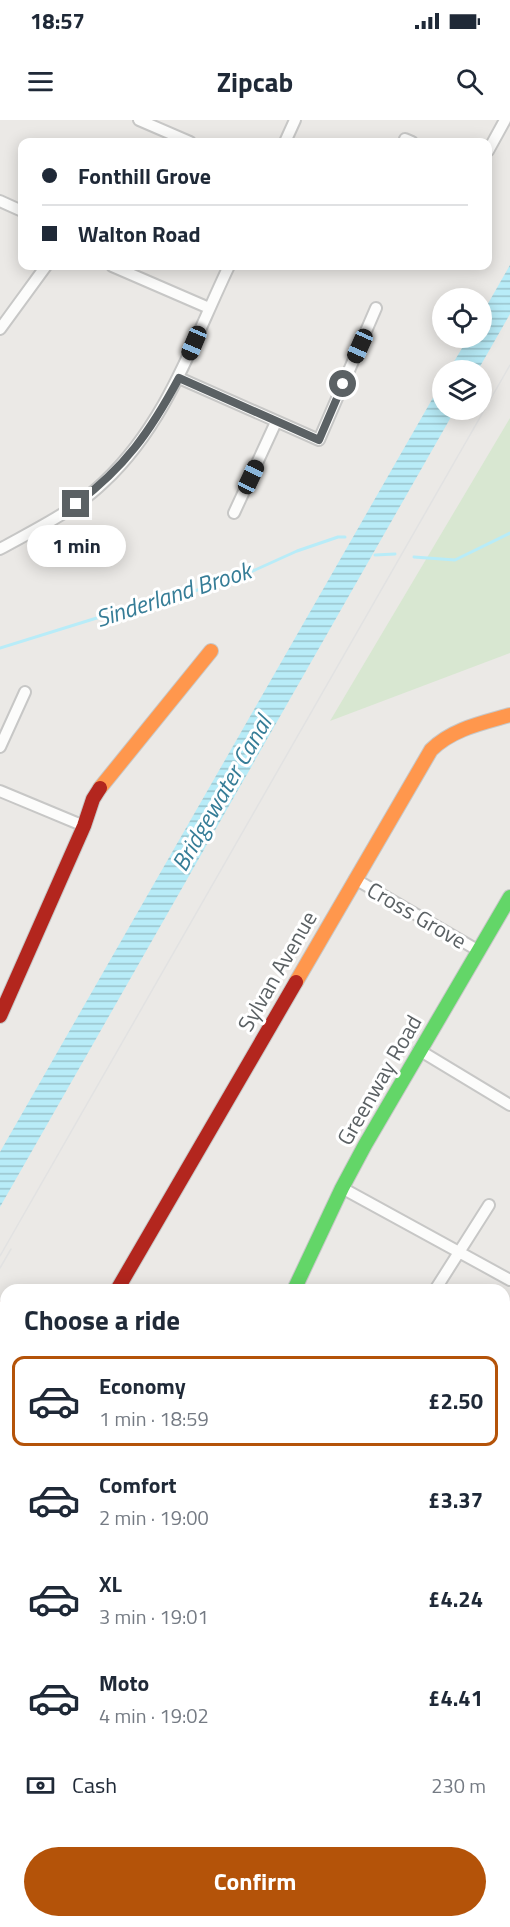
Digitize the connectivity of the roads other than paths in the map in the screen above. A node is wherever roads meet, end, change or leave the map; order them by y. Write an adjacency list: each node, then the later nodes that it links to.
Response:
1 (139, 120): 4 (street)
2 (295, 120): 5 (street)
3 (505, 120): 6 (street)
4 (181, 138)
5 (287, 138)
6 (492, 144)
7 (0, 201): 8 (street)
8 (18, 209)
9 (43, 270): 14 (street)
10 (121, 270): 12 (street)
11 (227, 270): 12 (street)
12 (209, 308): 15 (street)
13 (376, 308): 16 (street)
14 (0, 329)
15 (179, 378): 16 (street); 18 (street)
16 (276, 422): 17 (street)
17 (234, 513)
18 (0, 549)
19 (211, 651): 24 (street)
20 (25, 692): 22 (street)
21 (510, 715): 25 (street, Sylvan Avenue)
22 (0, 747)
23 (0, 791): 24 (street)
24 (84, 826): 28 (street)
25 (355, 879): 27 (street, Cross Grove); 35 (street, Sylvan Avenue)
26 (510, 897): 27 (street, Greenway Road)
27 (478, 951): 29 (street, Greenway Road)
28 (0, 1016)
29 (419, 1050): 30 (street); 31 (street, Greenway Road)
30 (510, 1105)
31 (342, 1188): 33 (street); 36 (street, Greenway Road)
32 (490, 1206): 33 (street)
33 (459, 1252): 34 (street); 37 (street)
34 (510, 1280)
35 (120, 1284)
36 (297, 1284)
37 (439, 1284)

